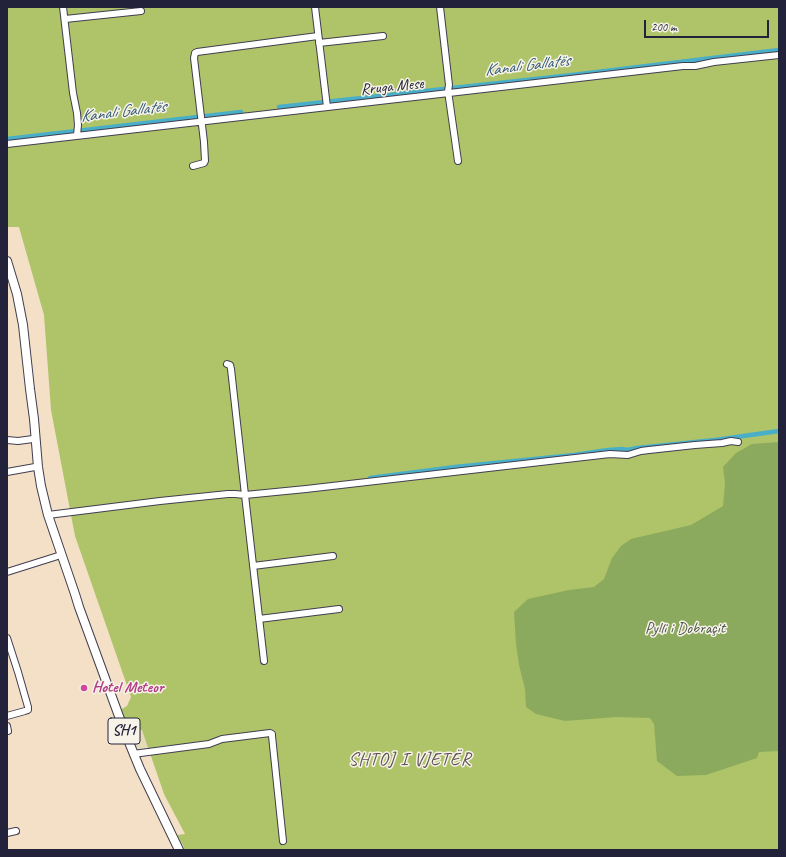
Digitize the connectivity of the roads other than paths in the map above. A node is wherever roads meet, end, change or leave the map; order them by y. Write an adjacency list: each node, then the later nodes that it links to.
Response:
1 (63, 7): 5 (street)
2 (315, 7): 7 (street)
3 (440, 7): 9 (street)
4 (141, 11): 5 (street)
5 (65, 19): 12 (street)
6 (383, 36): 7 (street)
7 (319, 40): 10 (street); 11 (street)
8 (779, 55): 9 (street, Rruga Mese)
9 (449, 90): 10 (street, Rruga Mese); 14 (street)
10 (326, 103): 11 (street, Rruga Mese)
11 (201, 118): 12 (street, Rruga Mese); 15 (street)
12 (78, 134): 13 (street, Rruga Mese)
13 (7, 144)
14 (458, 161)
15 (194, 166)
16 (8, 266): 18 (main road, SH1)
17 (227, 364): 24 (street)
18 (30, 389): 20 (main road, SH1); 25 (main road, SH1)
19 (7, 440): 20 (street)
20 (33, 440): 22 (main road, SH1)
21 (738, 442): 24 (street)
22 (35, 467): 23 (street); 26 (main road, SH1)
23 (7, 472)
24 (245, 495): 25 (street); 28 (street)
25 (48, 515): 26 (main road, SH1)
26 (60, 556): 29 (street); 35 (main road, SH1)
27 (333, 556): 28 (street)
28 (253, 566): 31 (street)
29 (7, 572)
30 (339, 609): 31 (street)
31 (260, 619): 33 (street)
32 (7, 638): 34 (street)
33 (264, 661)
34 (7, 716)
35 (133, 754): 38 (street); 39 (main road, SH1)
36 (16, 831): 37 (street)
37 (7, 833)
38 (283, 842)
39 (179, 850)

